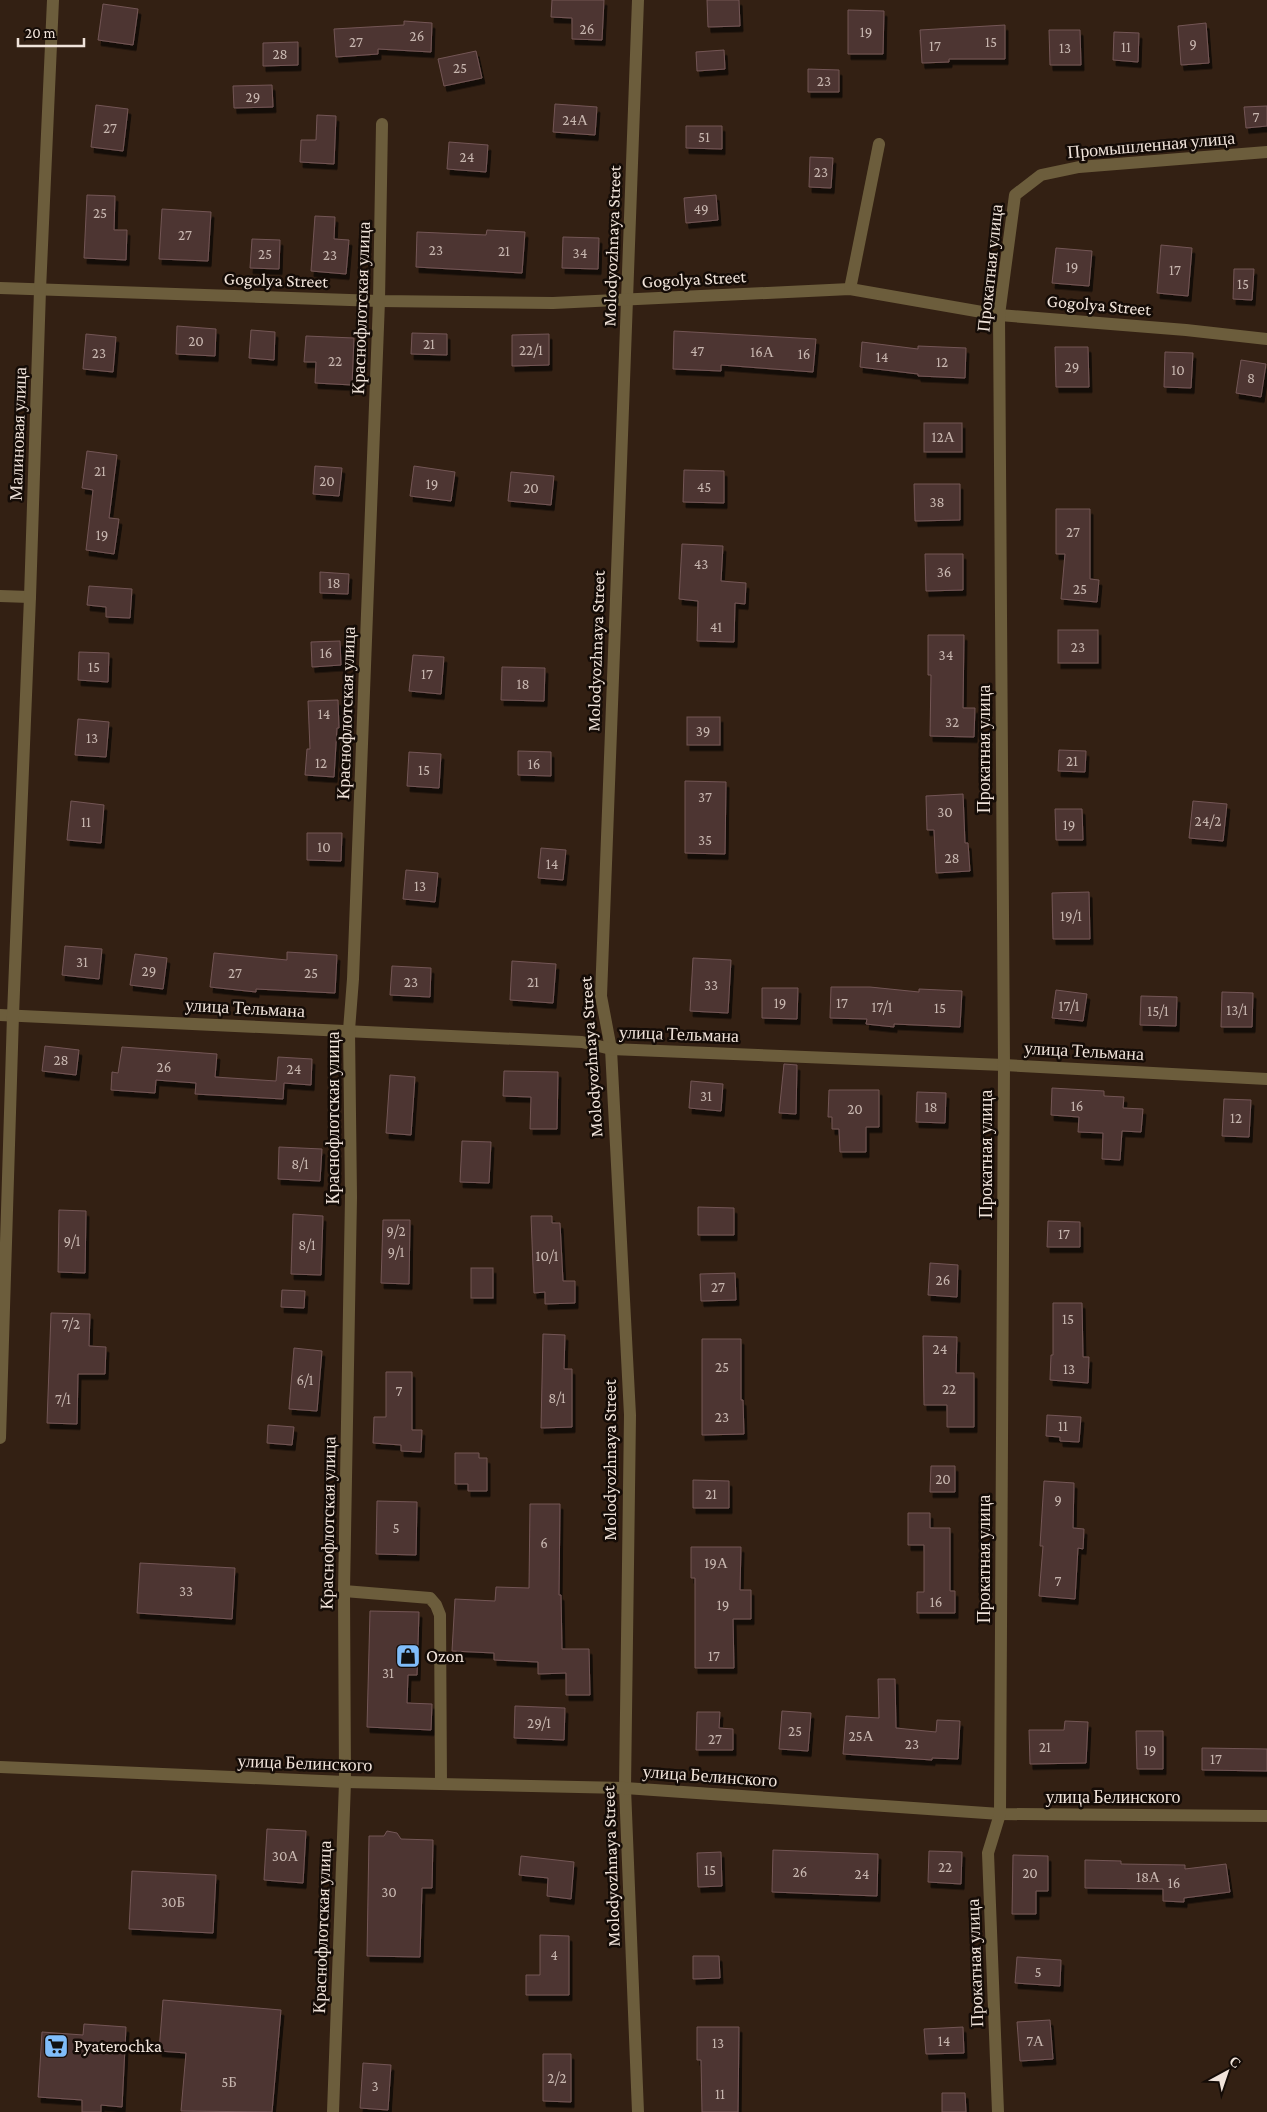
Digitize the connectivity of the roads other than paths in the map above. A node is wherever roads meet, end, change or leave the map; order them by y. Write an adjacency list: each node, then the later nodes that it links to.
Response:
1 (53, 0): 9 (street, Малиновая улица)
2 (638, 0): 11 (street, Molodyozhnaya Street)
3 (382, 124): 10 (street, Краснофлотская улица)
4 (879, 144): 8 (street)
5 (1267, 152): 6 (street, Промышленная улица)
6 (1015, 196): 12 (street, Прокатная улица)
7 (0, 288): 9 (street, Gogolya Street)
8 (850, 289): 11 (street, Gogolya Street); 12 (street, Gogolya Street)
9 (40, 290): 10 (street, Gogolya Street); 15 (street, Малиновая улица)
10 (380, 300): 11 (street, Gogolya Street); 17 (street, Краснофлотская улица)
11 (628, 300): 18 (street, Molodyozhnaya Street)
12 (999, 315): 13 (street, Gogolya Street); 19 (street, Прокатная улица)
13 (1267, 339)
14 (0, 596): 15 (street)
15 (30, 597): 16 (street, Малиновая улица)
16 (6, 1015): 17 (street, улица Тельмана); 21 (street, Малиновая улица)
17 (349, 1030): 18 (street, улица Тельмана); 22 (street, Краснофлотская улица)
18 (610, 1049): 19 (street, улица Тельмана); 26 (street, Molodyozhnaya Street)
19 (1004, 1065): 20 (street, улица Тельмана); 27 (street, Прокатная улица)
20 (1267, 1079)
21 (0, 1438)
22 (344, 1591): 24 (street, Краснофлотская улица); 25 (street)
23 (0, 1768): 24 (street, улица Белинского)
24 (345, 1782): 25 (street, улица Белинского); 29 (street, Краснофлотская улица)
25 (441, 1784): 26 (street, улица Белинского)
26 (625, 1788): 27 (street, улица Белинского); 30 (street, Molodyozhnaya Street)
27 (1000, 1814): 28 (street, улица Белинского); 31 (street, Прокатная улица)
28 (1267, 1816)
29 (333, 2112)
30 (638, 2112)
31 (998, 2112)

